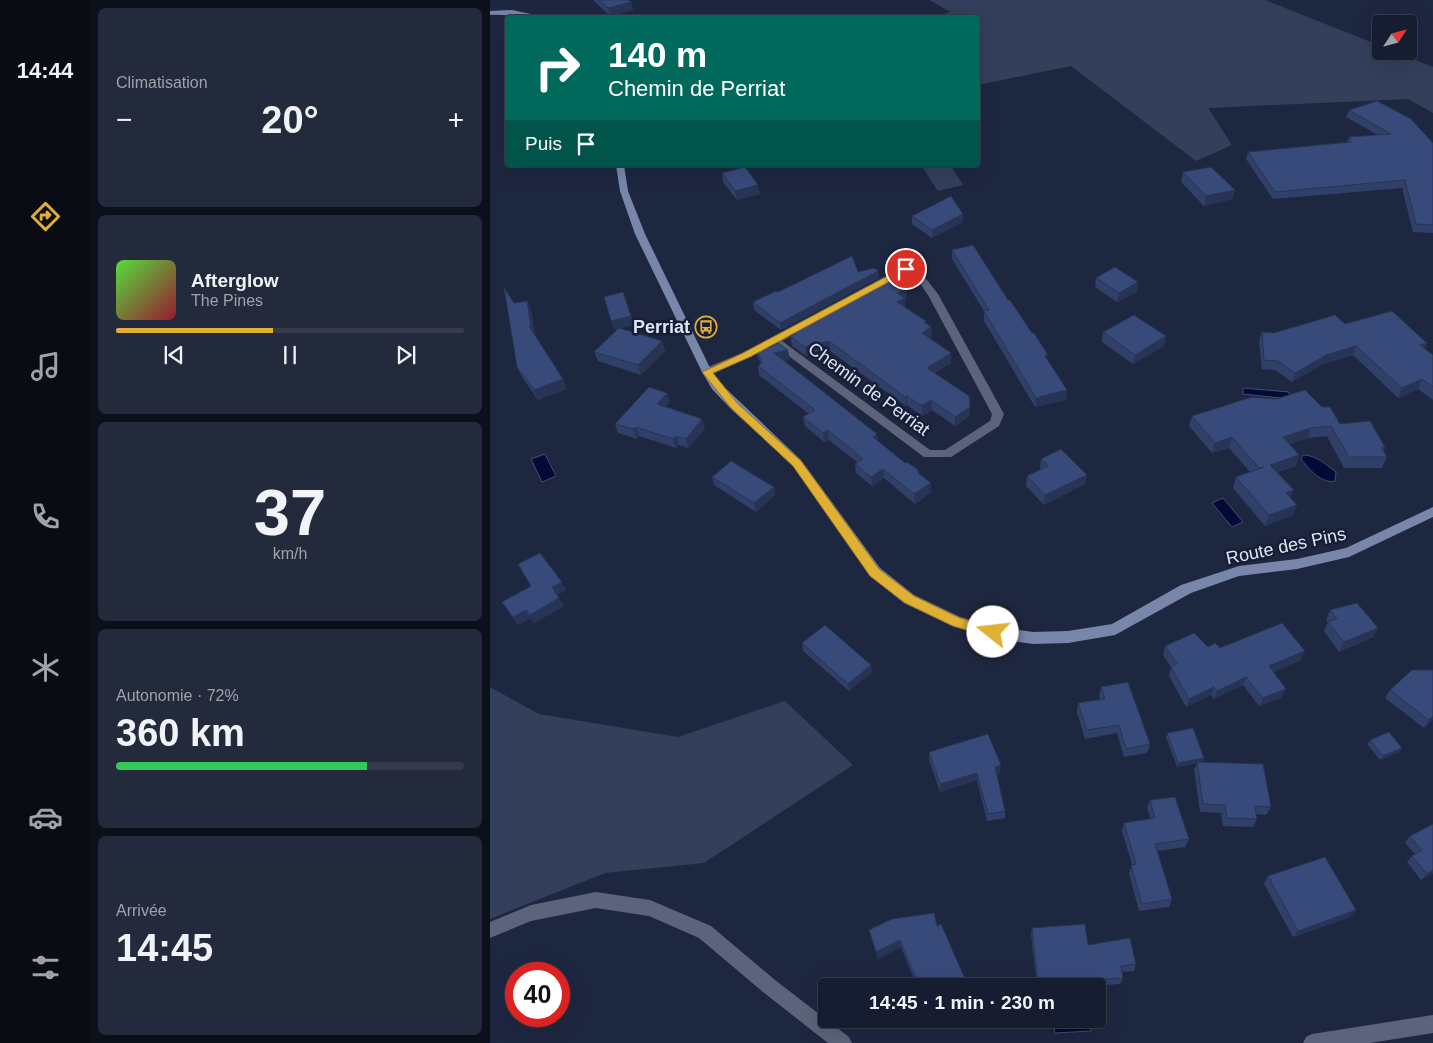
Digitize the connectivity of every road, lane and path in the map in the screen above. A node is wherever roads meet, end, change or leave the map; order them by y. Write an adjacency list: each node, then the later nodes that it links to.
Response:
1 (490, 12): 2 (street)
2 (526, 15)
3 (620, 167): 7 (street, Route des Pins)
4 (865, 291): 6 (street, Chemin de Perriat)
5 (815, 318): 6 (street, Chemin de Perriat)
6 (774, 340): 7 (street, Chemin de Perriat)
7 (707, 372): 8 (street, Route des Pins)
8 (1433, 512)
9 (490, 930): 11 (street)
10 (1433, 1024): 12 (street)
11 (843, 1043)
12 (1312, 1043)

